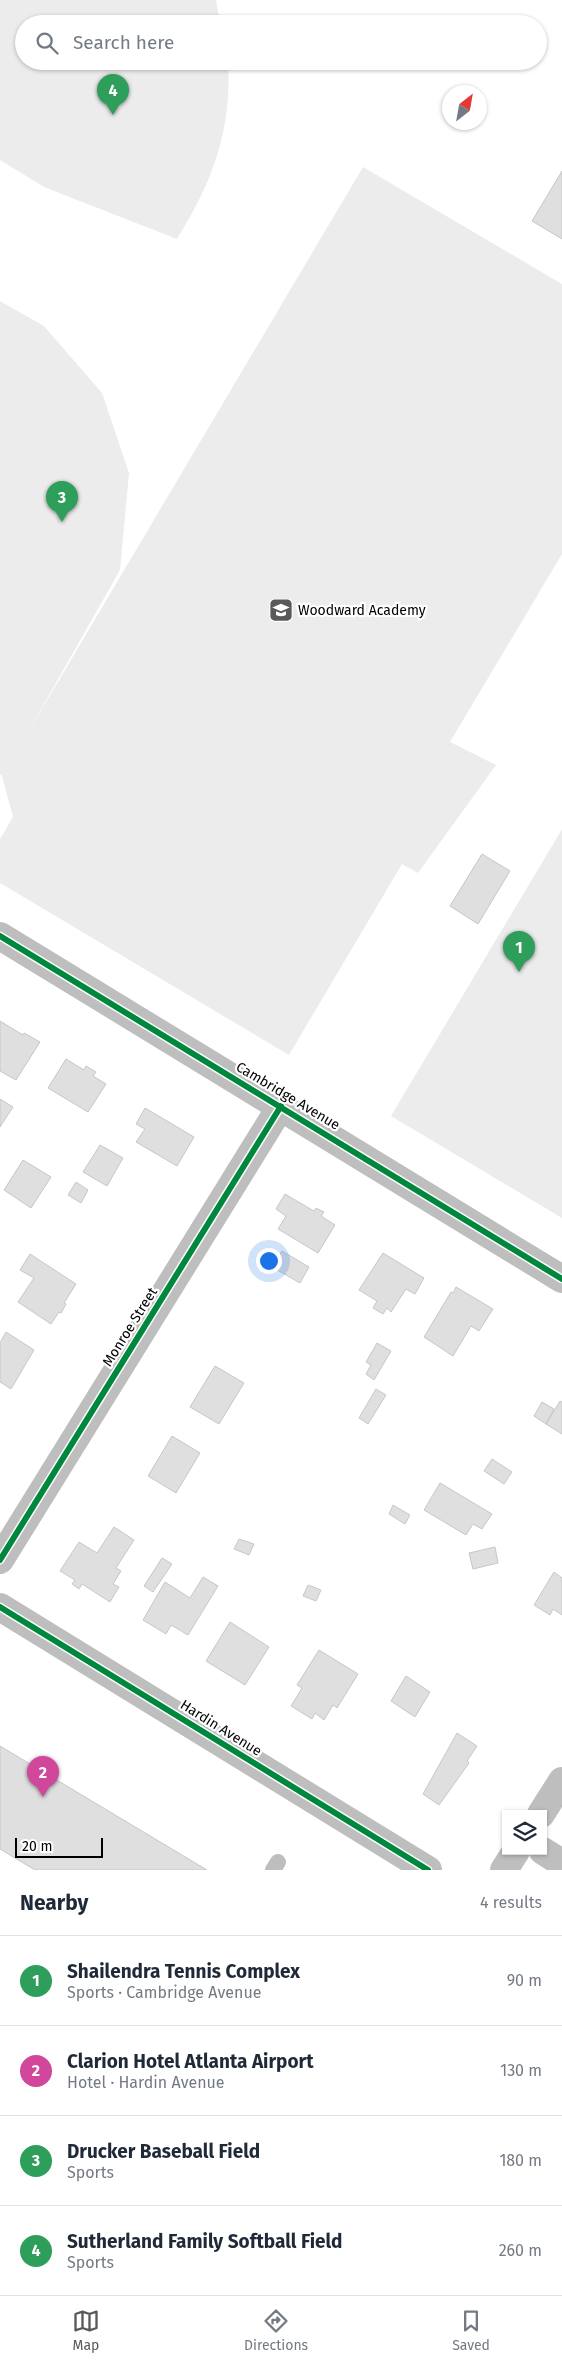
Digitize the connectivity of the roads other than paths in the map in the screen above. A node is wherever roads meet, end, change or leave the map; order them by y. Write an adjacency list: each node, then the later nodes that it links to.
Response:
1 (0, 936): 2 (street, Cambridge Avenue)
2 (282, 1106): 3 (street, Cambridge Avenue); 4 (street, Monroe Street)
3 (562, 1279)
4 (0, 1560)
5 (0, 1607): 11 (street, Hardin Avenue)
6 (562, 1781): 7 (street)
7 (544, 1810)
8 (547, 1854): 10 (street)
9 (513, 1855): 12 (street)
10 (562, 1863)
11 (428, 1870)
12 (504, 1870)

